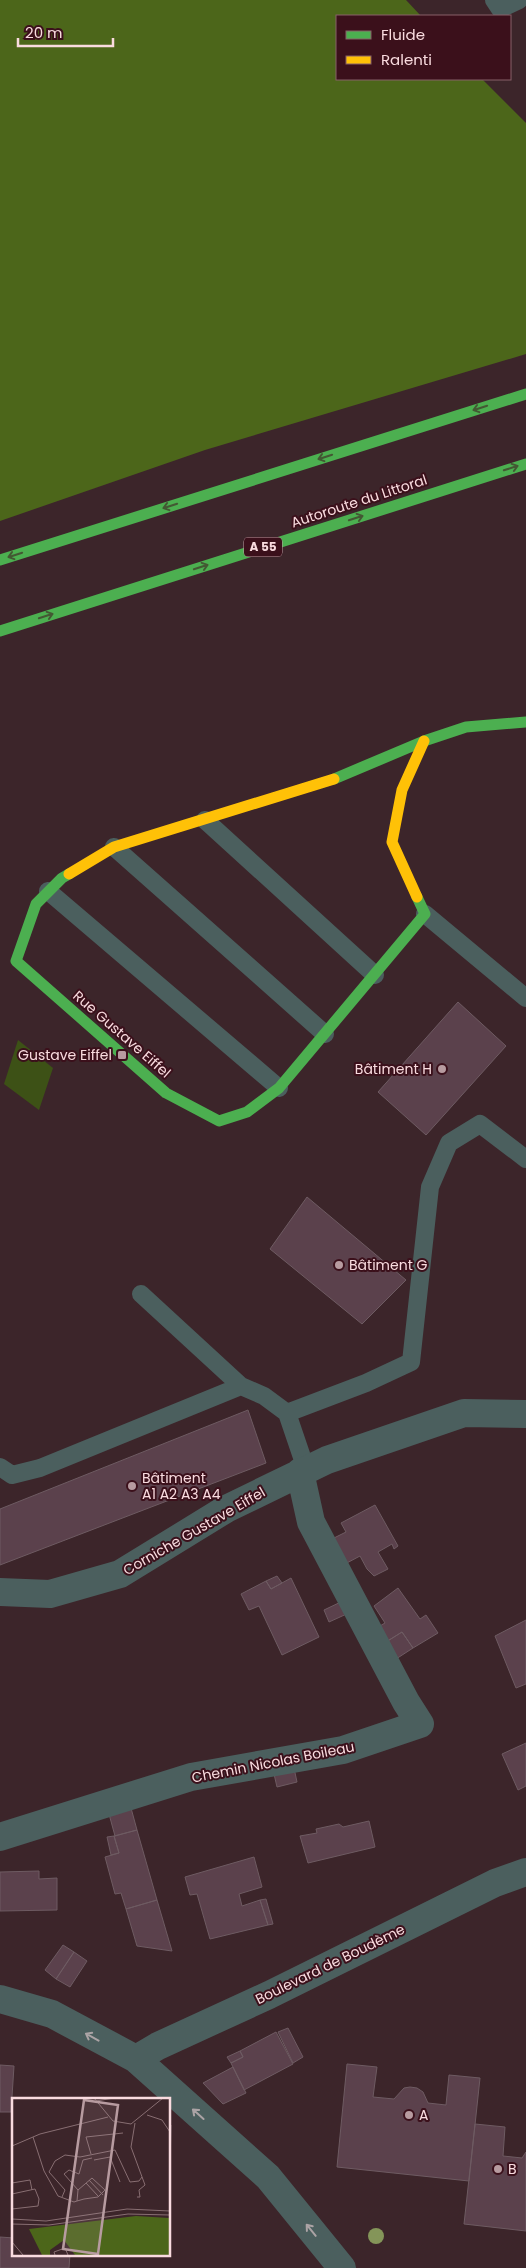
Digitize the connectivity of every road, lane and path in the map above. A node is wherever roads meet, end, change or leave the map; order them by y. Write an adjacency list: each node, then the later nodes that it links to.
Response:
1 (494, 0): 2 (lane)
2 (519, 0)
3 (526, 394): 5 (main road, one-way to 5)
4 (526, 464): 6 (main road, Autoroute du Littoral / A 55, one-way to 4)
5 (0, 560)
6 (0, 631)
7 (526, 722): 8 (main road, Rue Gustave Eiffel)
8 (424, 741): 9 (main road, Rue Gustave Eiffel); 12 (main road)
9 (205, 820): 10 (main road, Rue Gustave Eiffel); 13 (lane)
10 (114, 847): 11 (main road, Rue Gustave Eiffel); 15 (lane)
11 (48, 891): 16 (lane); 16 (main road, Rue Gustave Eiffel)
12 (425, 914): 13 (main road, Rue Gustave Eiffel); 14 (lane)
13 (375, 975): 15 (main road, Rue Gustave Eiffel)
14 (526, 998)
15 (325, 1034): 16 (main road, Rue Gustave Eiffel)
16 (279, 1088)
17 (526, 1158): 20 (lane)
18 (141, 1294): 19 (lane)
19 (241, 1386): 20 (lane); 22 (lane)
20 (287, 1413): 23 (lane)
21 (526, 1414): 23 (street, Corniche Gustave Eiffel)
22 (0, 1466)
23 (303, 1470): 24 (street, Corniche Gustave Eiffel); 25 (street, Chemin Nicolas Boileau)
24 (0, 1592)
25 (0, 1837)
26 (526, 1872): 28 (street, Boulevard de Boudème)
27 (0, 1999): 28 (street, one-way to 27)
28 (136, 2059): 29 (street, one-way to 28)
29 (342, 2268)

